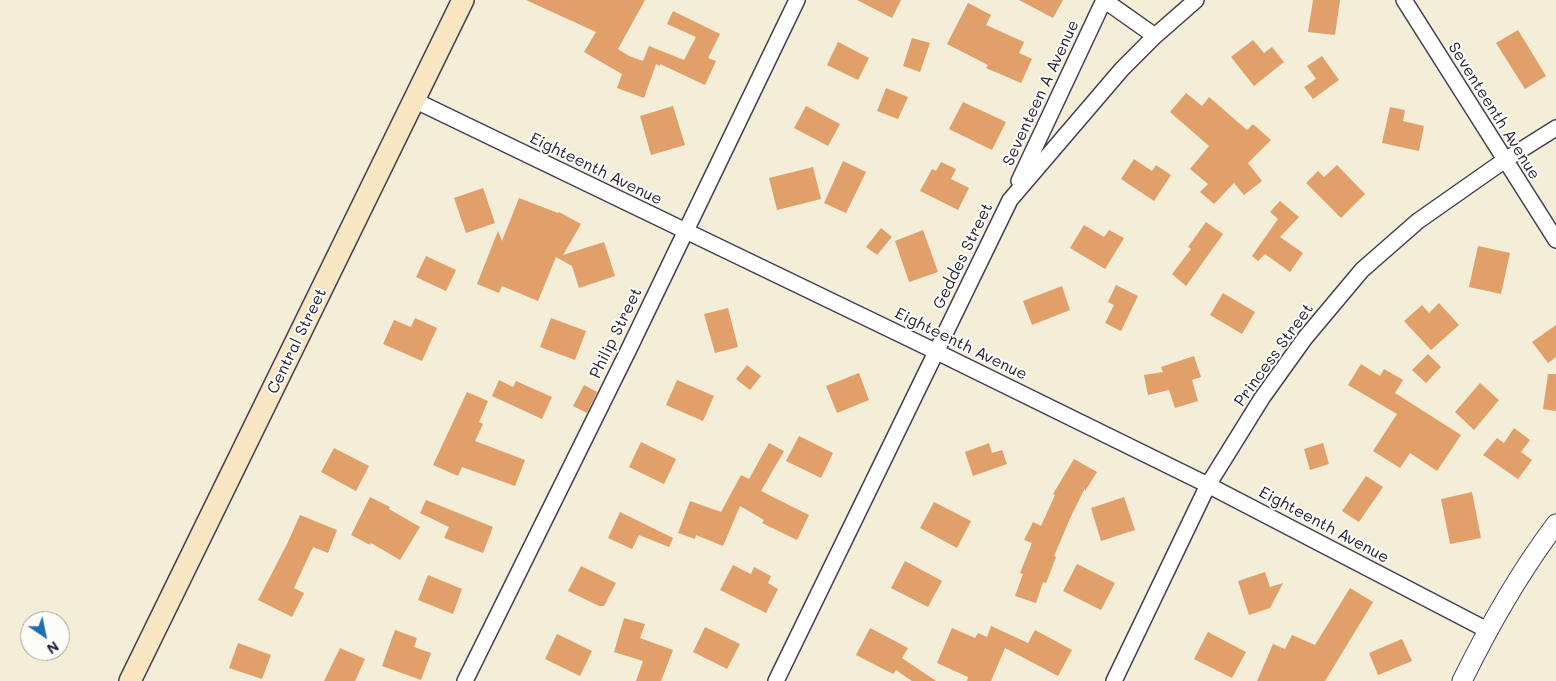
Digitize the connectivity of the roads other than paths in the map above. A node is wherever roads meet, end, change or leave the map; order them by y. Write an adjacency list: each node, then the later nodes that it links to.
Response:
1 (463, 0): 7 (main road, Central Street)
2 (797, 0): 11 (street, Philip Street)
3 (1104, 0): 6 (street); 10 (street, Seventeen A Avenue)
4 (1196, 0): 6 (street, Geddes Street)
5 (1404, 0): 9 (street, Seventeenth Avenue)
6 (1155, 36): 10 (street, Geddes Street)
7 (414, 100): 11 (street, Eighteenth Avenue); 17 (main road, Central Street)
8 (1556, 128): 9 (street, Princess Street)
9 (1505, 160): 12 (street, Seventeenth Avenue); 14 (street, Princess Street)
10 (1010, 200): 13 (street, Geddes Street)
11 (684, 232): 13 (street, Eighteenth Avenue); 18 (street, Philip Street)
12 (1556, 240)
13 (937, 352): 14 (street, Eighteenth Avenue); 19 (street, Geddes Street)
14 (1208, 485): 16 (street, Eighteenth Avenue); 20 (street, Princess Street)
15 (1556, 524): 16 (street)
16 (1487, 630): 21 (street)
17 (130, 681)
18 (465, 681)
19 (776, 681)
20 (1114, 681)
21 (1462, 681)

